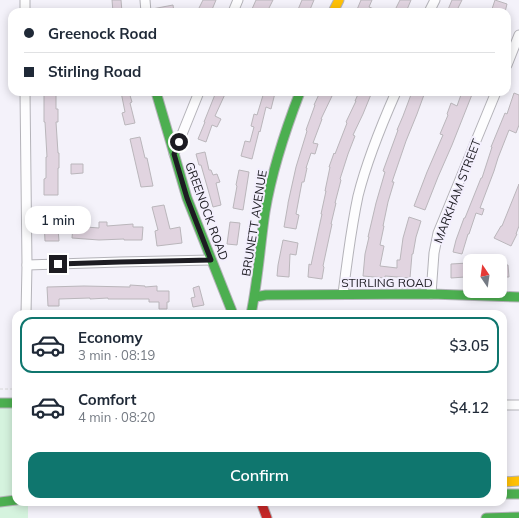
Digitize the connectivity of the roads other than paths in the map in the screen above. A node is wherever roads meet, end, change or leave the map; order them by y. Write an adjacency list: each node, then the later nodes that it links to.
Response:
1 (519, 35): 2 (street)
2 (511, 55)
3 (25, 96): 11 (street)
4 (157, 96): 9 (main road, GREENOCK ROAD)
5 (197, 96): 9 (street)
6 (298, 96): 14 (main road, BRUNETT AVENUE)
7 (394, 96): 12 (street)
8 (494, 96): 13 (street, MARKHAM STREET)
9 (174, 154): 10 (main road, GREENOCK ROAD)
10 (211, 260): 11 (street); 17 (main road, GREENOCK ROAD)
11 (27, 265): 16 (street)
12 (343, 294): 13 (main road, STIRLING ROAD); 14 (main road, STIRLING ROAD)
13 (431, 294): 15 (main road, STIRLING ROAD)
14 (255, 297): 18 (main road, BRUNETT AVENUE)
15 (519, 297)
16 (26, 310)
17 (231, 310)
18 (252, 310)
19 (0, 403): 20 (main road)
20 (12, 404)
21 (507, 404): 22 (street)
22 (519, 404)
23 (519, 481): 24 (main road)
24 (507, 482)
25 (507, 494): 26 (main road)
26 (519, 494)
27 (12, 500): 28 (main road)
28 (0, 502)
29 (262, 506): 31 (main road)
30 (519, 517): 32 (main road)
31 (267, 518)
32 (486, 518)

